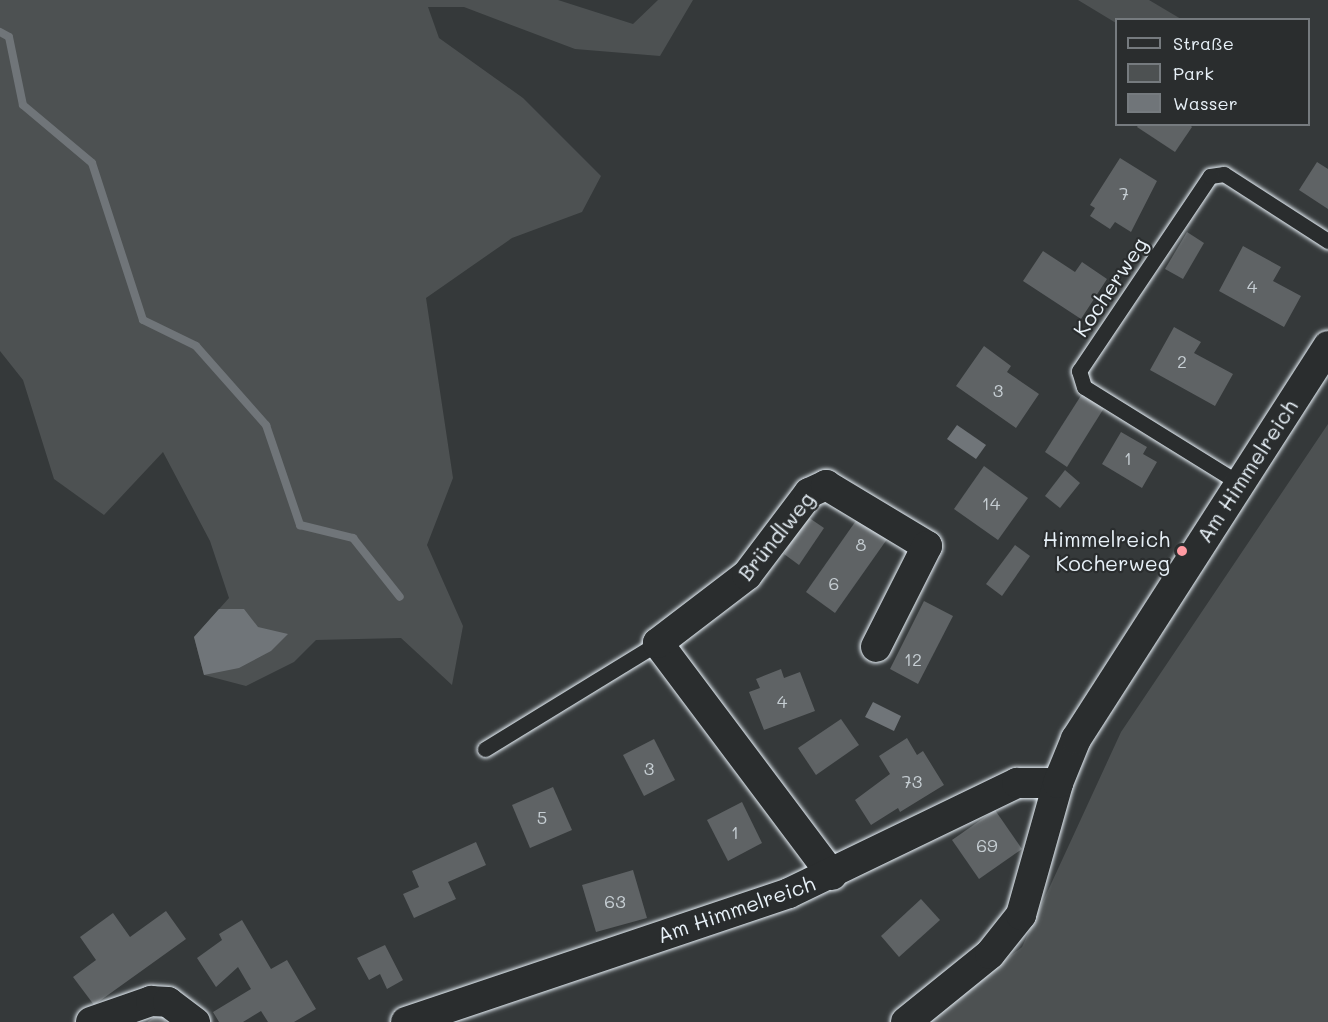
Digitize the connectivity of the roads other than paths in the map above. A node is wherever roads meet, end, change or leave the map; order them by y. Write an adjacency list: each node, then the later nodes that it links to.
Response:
1 (1328, 241): 3 (lane, Kocherweg)
2 (1328, 346): 3 (street, Am Himmelreich)
3 (1239, 483): 7 (street, Am Himmelreich)
4 (658, 643): 5 (street, Bründlweg); 6 (lane); 8 (street)
5 (876, 647)
6 (485, 749)
7 (1058, 783): 8 (street, Am Himmelreich); 12 (street, Am Himmelreich)
8 (832, 875): 11 (street, Am Himmelreich)
9 (91, 1022): 10 (street)
10 (195, 1022)
11 (405, 1022)
12 (906, 1022)

